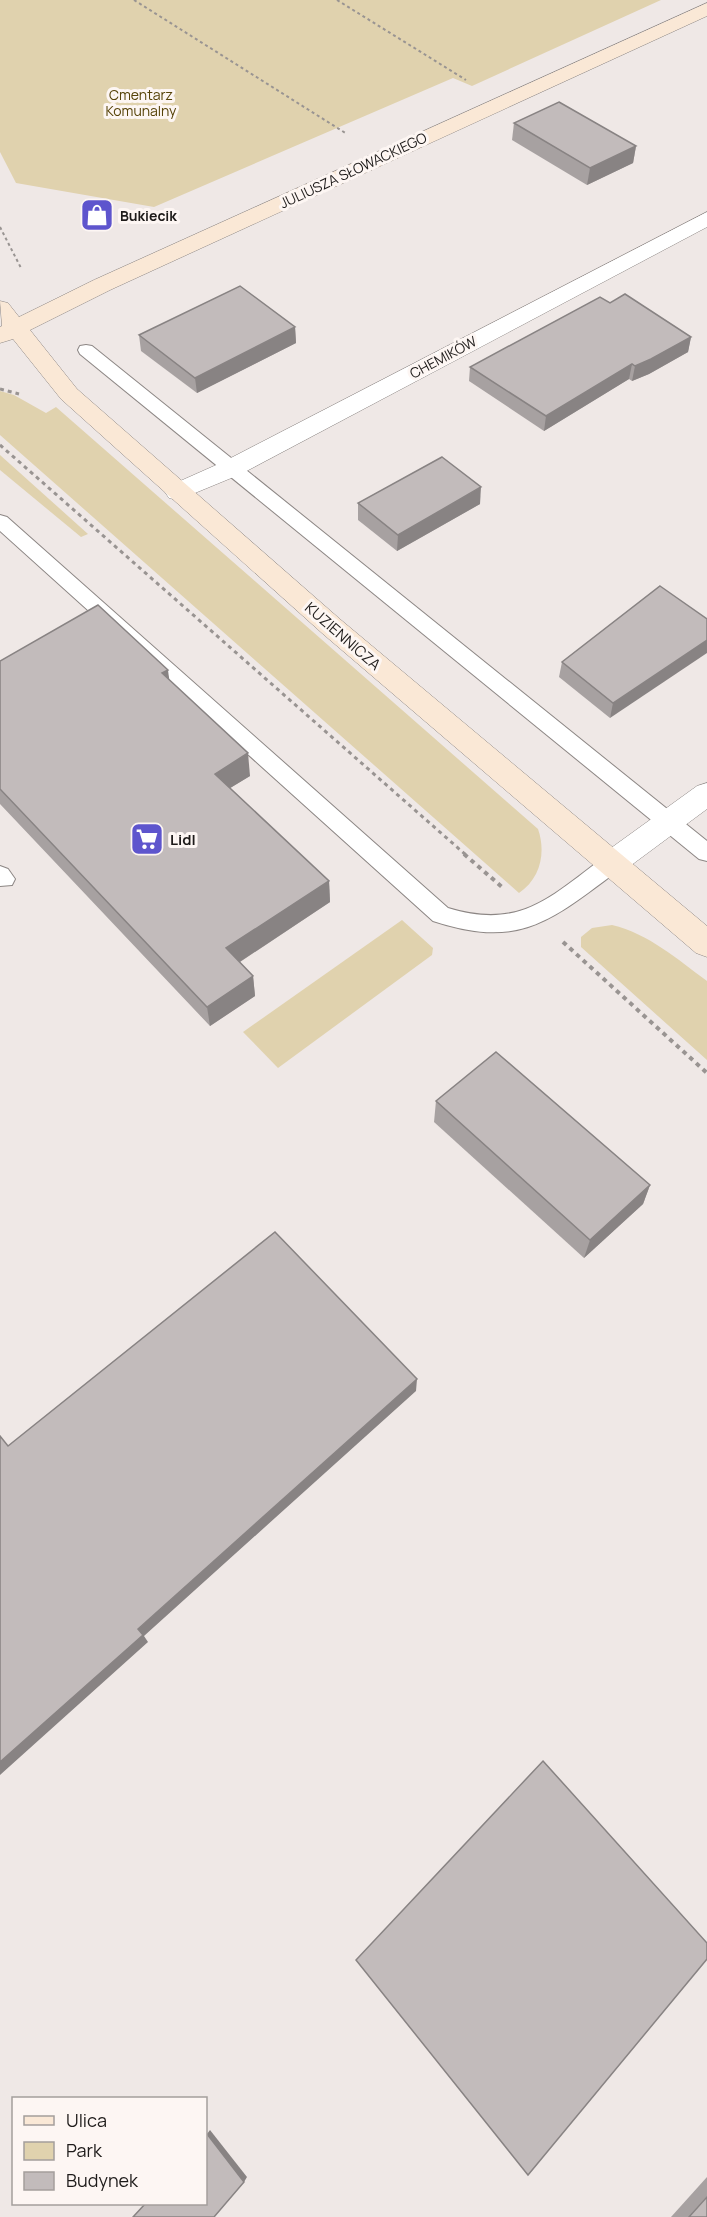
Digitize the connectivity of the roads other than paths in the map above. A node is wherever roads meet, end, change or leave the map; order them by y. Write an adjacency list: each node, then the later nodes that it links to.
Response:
1 (707, 9): 3 (street, JULIUSZA SŁOWACKIEGO)
2 (707, 218): 5 (street, CHEMIKÓW)
3 (5, 324): 6 (street, KUZIENNICZA)
4 (86, 350): 5 (lane)
5 (232, 468): 6 (street, CHEMIKÓW); 9 (lane)
6 (178, 492): 11 (street, KUZIENNICZA)
7 (0, 521): 11 (lane)
8 (707, 795): 9 (street)
9 (668, 821): 10 (lane); 11 (street)
10 (707, 853)
11 (611, 864): 12 (street, KUZIENNICZA)
12 (707, 944)

